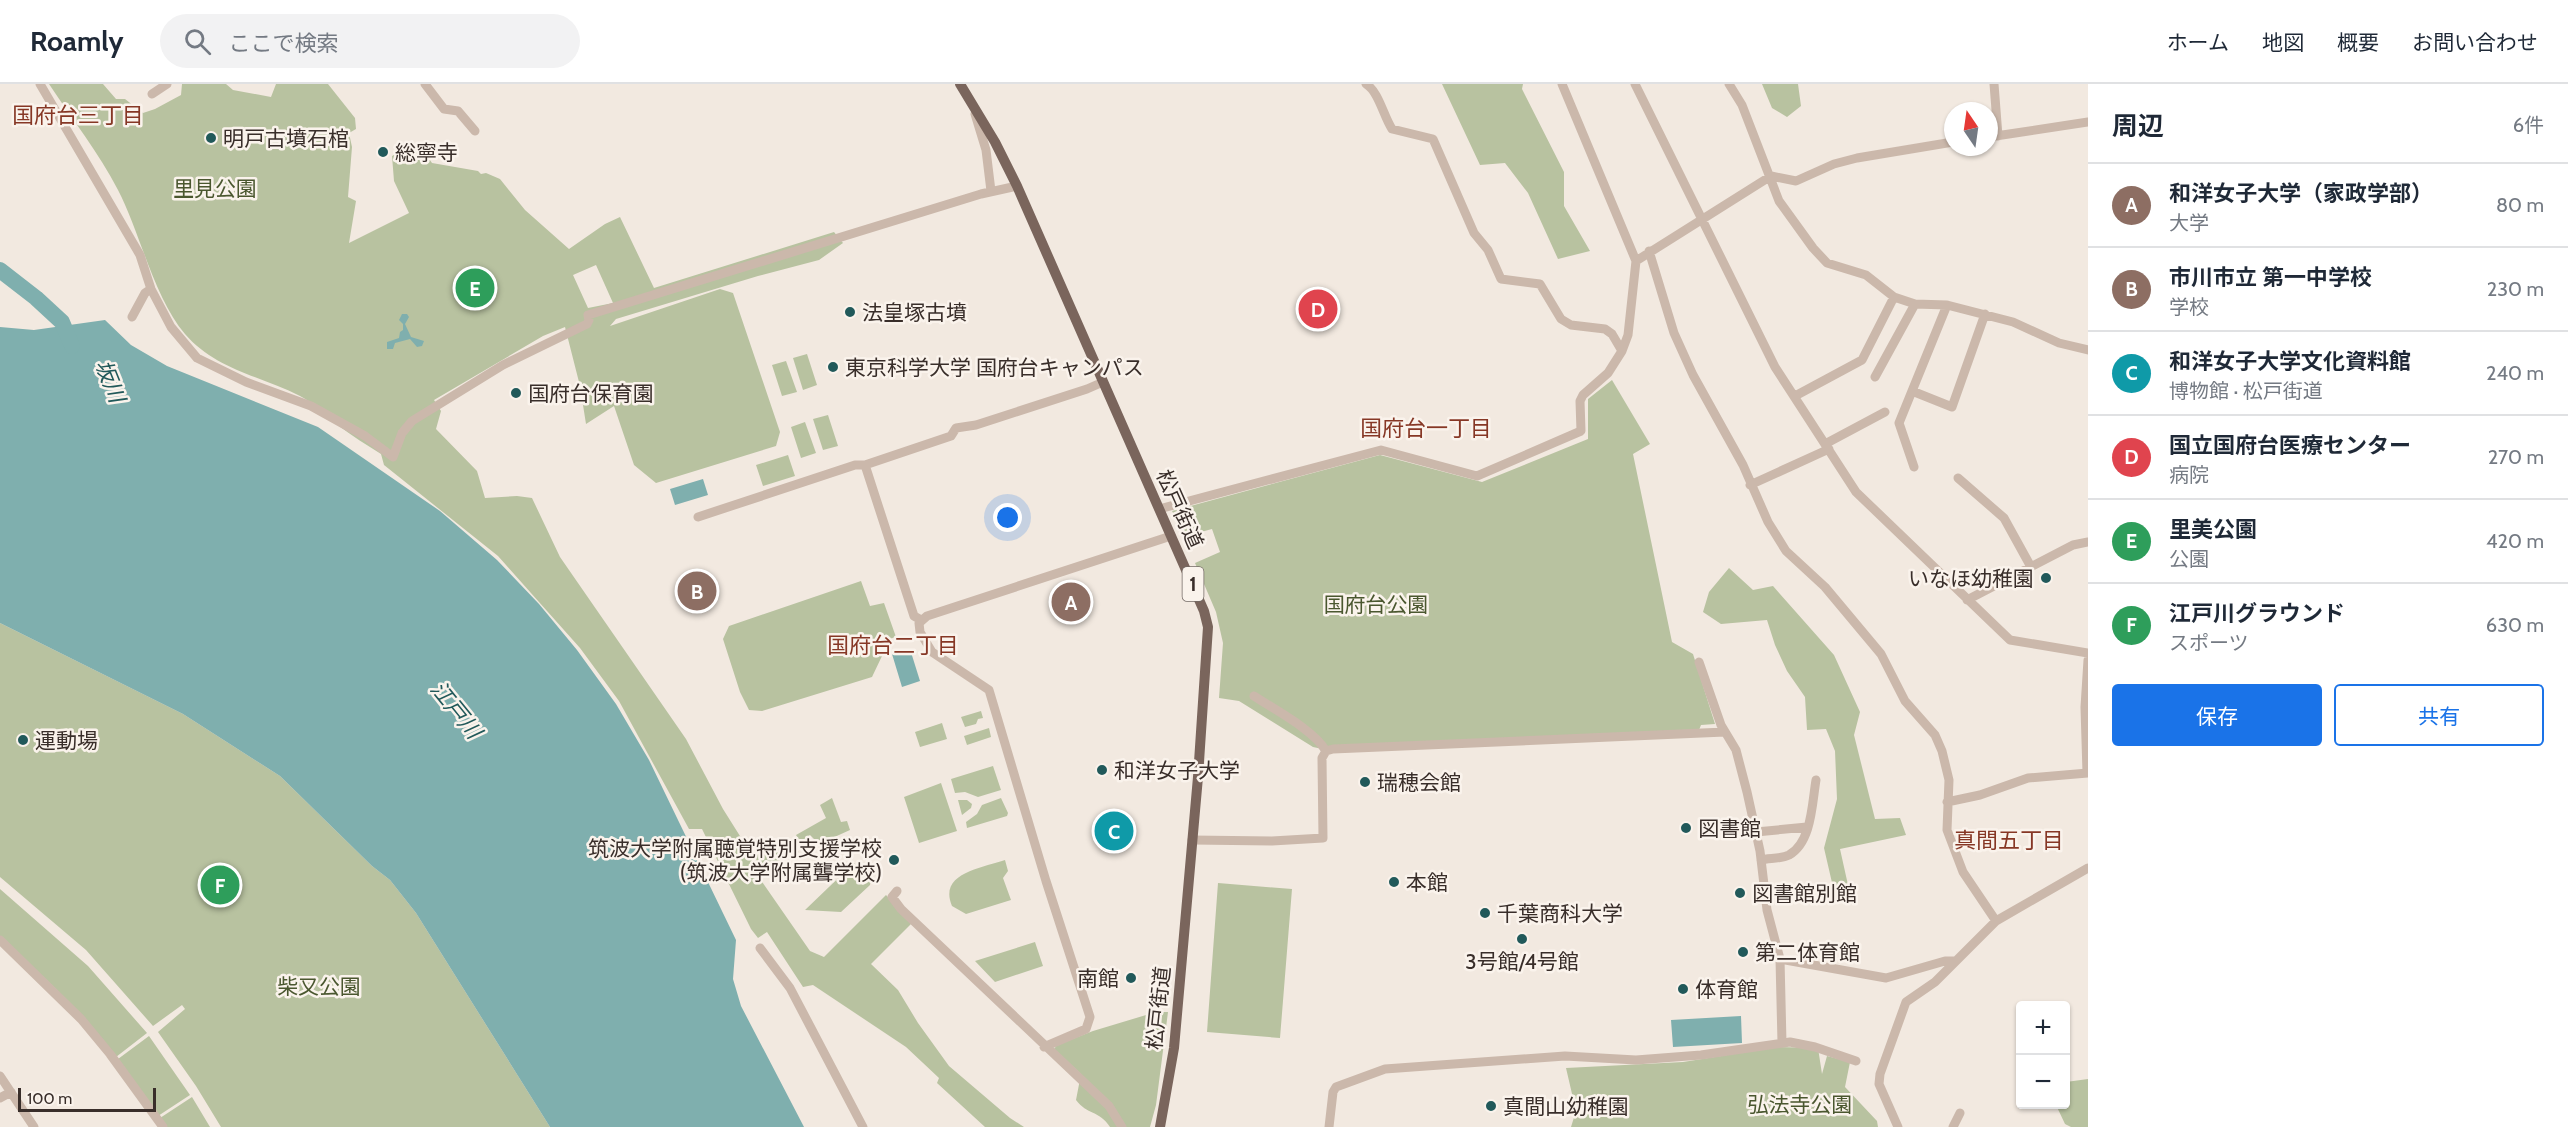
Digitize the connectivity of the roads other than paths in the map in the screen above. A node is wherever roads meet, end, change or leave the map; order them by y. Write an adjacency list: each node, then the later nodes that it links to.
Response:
1 (40, 84): 22 (street)
2 (167, 84): 10 (street)
3 (425, 84): 13 (street)
4 (1366, 84): 29 (street)
5 (1562, 84): 21 (street)
6 (1635, 84): 19 (street)
7 (1729, 84): 16 (street)
8 (1994, 84): 11 (street)
9 (964, 88): 17 (main road, 松戸街道 / 1); 18 (street)
10 (152, 94)
11 (1994, 102)
12 (2088, 122): 14 (street)
13 (475, 131)
14 (1998, 135)
15 (1944, 143): 16 (street)
16 (1772, 176): 19 (street); 23 (street)
17 (1017, 186): 18 (street); 31 (main road, 松戸街道 / 1)
18 (991, 191): 22 (street)
19 (1701, 219): 20 (street); 33 (street)
20 (1649, 251): 21 (street); 39 (street)
21 (1636, 261): 29 (street)
22 (151, 289): 27 (street)
23 (1894, 297): 24 (street); 33 (street)
24 (1915, 304): 25 (street); 30 (street)
25 (1947, 305): 26 (street); 32 (street)
26 (1985, 315): 28 (street); 32 (street)
27 (132, 317)
28 (2088, 350)
29 (1622, 351): 40 (street)
30 (1875, 377)
31 (1102, 382): 36 (street); 40 (main road, 松戸街道 / 1)
32 (1912, 391): 37 (street)
33 (1795, 396): 35 (street)
34 (1885, 412): 35 (street)
35 (1827, 447): 39 (street); 45 (street)
36 (865, 465): 41 (street); 46 (street)
37 (1914, 467)
38 (1958, 478): 44 (street)
39 (1750, 485): 55 (street)
40 (1159, 509): 42 (main road, 松戸街道 / 1)
41 (698, 517)
42 (1171, 536): 46 (street); 58 (main road, 松戸街道 / 1)
43 (2088, 542): 44 (street)
44 (2031, 567): 45 (street)
45 (1967, 600): 47 (street)
46 (921, 620): 68 (street)
47 (2088, 653)
48 (2088, 660): 53 (street)
49 (1699, 662): 51 (street)
50 (1254, 696): 52 (street)
51 (1725, 732): 52 (street); 57 (street)
52 (1326, 751): 58 (street)
53 (2088, 773): 55 (street)
54 (1816, 780): 56 (street)
55 (1947, 802): 62 (street)
56 (1807, 827): 57 (street); 59 (street)
57 (1756, 832): 59 (street)
58 (1192, 840): 78 (main road, 松戸街道 / 1)
59 (1761, 860): 65 (street)
60 (2088, 868): 62 (street)
61 (897, 891): 68 (street)
62 (1996, 921): 66 (street)
63 (0, 940): 75 (street)
64 (760, 948): 76 (street)
65 (1780, 959): 66 (street); 67 (street)
66 (1956, 961): 80 (street)
67 (1782, 1043): 69 (street); 79 (street)
68 (1044, 1047): 77 (street)
69 (1856, 1060)
70 (0, 1076): 71 (street)
71 (11, 1092): 72 (street); 74 (street)
72 (0, 1098)
73 (1960, 1113): 81 (street)
74 (34, 1127)
75 (162, 1127)
76 (863, 1127)
77 (1122, 1127)
78 (1161, 1127)
79 (1329, 1127)
80 (1898, 1127)
81 (1953, 1127)

